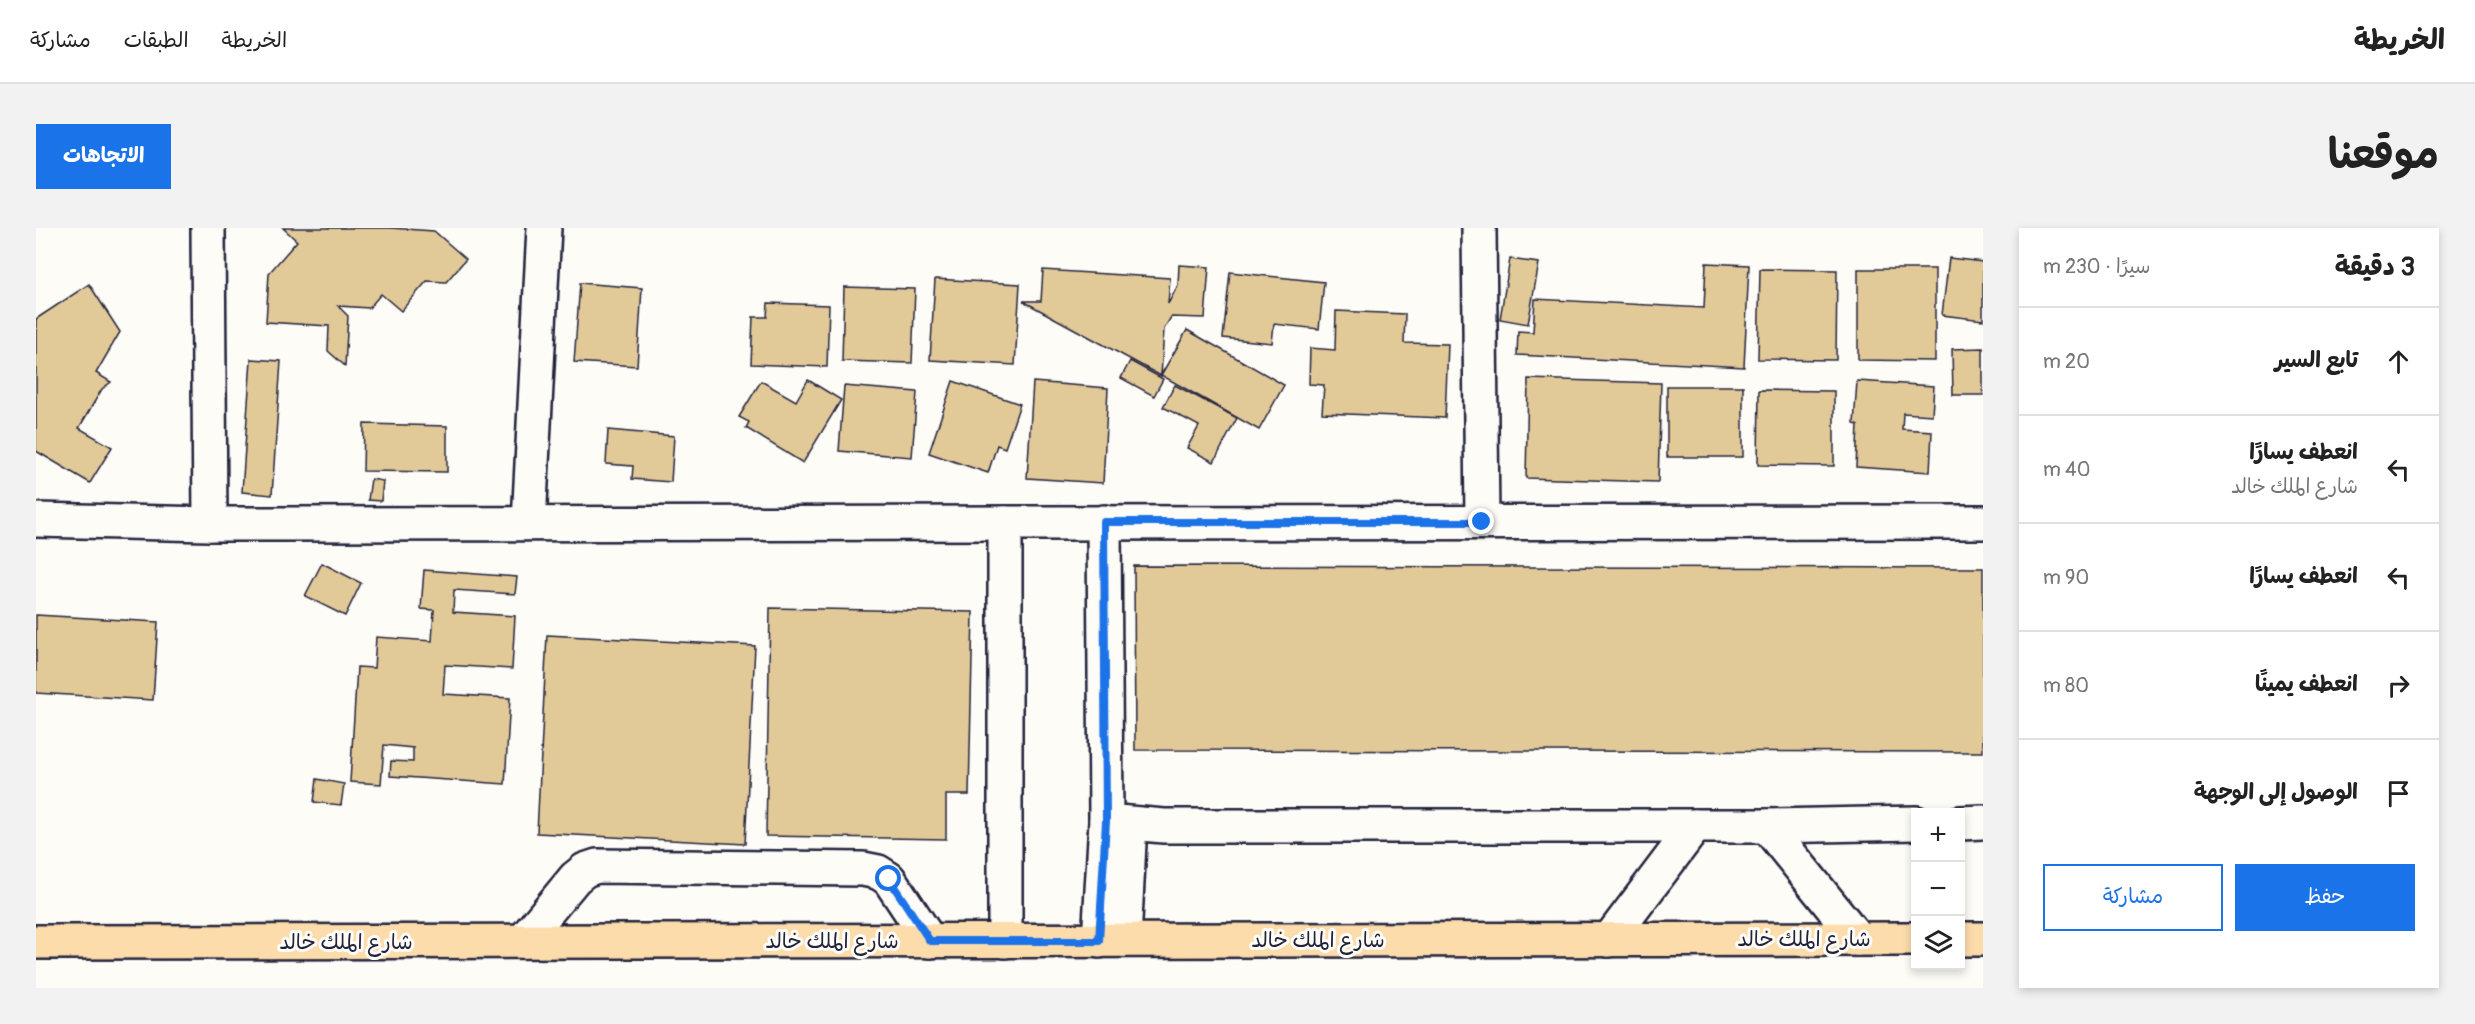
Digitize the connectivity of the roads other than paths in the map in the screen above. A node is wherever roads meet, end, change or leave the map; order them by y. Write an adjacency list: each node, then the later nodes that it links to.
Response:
1 (208, 228): 10 (street)
2 (544, 228): 8 (street)
3 (1479, 228): 6 (street)
4 (36, 520): 10 (street)
5 (1104, 522): 6 (street); 9 (street); 11 (street)
6 (1482, 522): 7 (street)
7 (1983, 522)
8 (529, 523): 9 (street); 10 (street)
9 (1005, 523): 24 (street)
10 (210, 524)
11 (1118, 822): 15 (street); 21 (street)
12 (1983, 822): 14 (street)
13 (1911, 823): 16 (street)
14 (1965, 823)
15 (1695, 826): 16 (street); 22 (street)
16 (1767, 826): 17 (street)
17 (1858, 939): 18 (main road, شارع الملك خالد); 22 (main road, شارع الملك خالد)
18 (1911, 939)
19 (1965, 939): 20 (main road)
20 (1983, 939)
21 (1111, 940): 22 (main road, شارع الملك خالد); 24 (main road, شارع الملك خالد)
22 (1609, 940)
23 (930, 941): 24 (main road, شارع الملك خالد); 26 (main road, شارع الملك خالد); 26 (street)
24 (1005, 941)
25 (36, 942): 26 (main road, شارع الملك خالد)
26 (522, 942)

